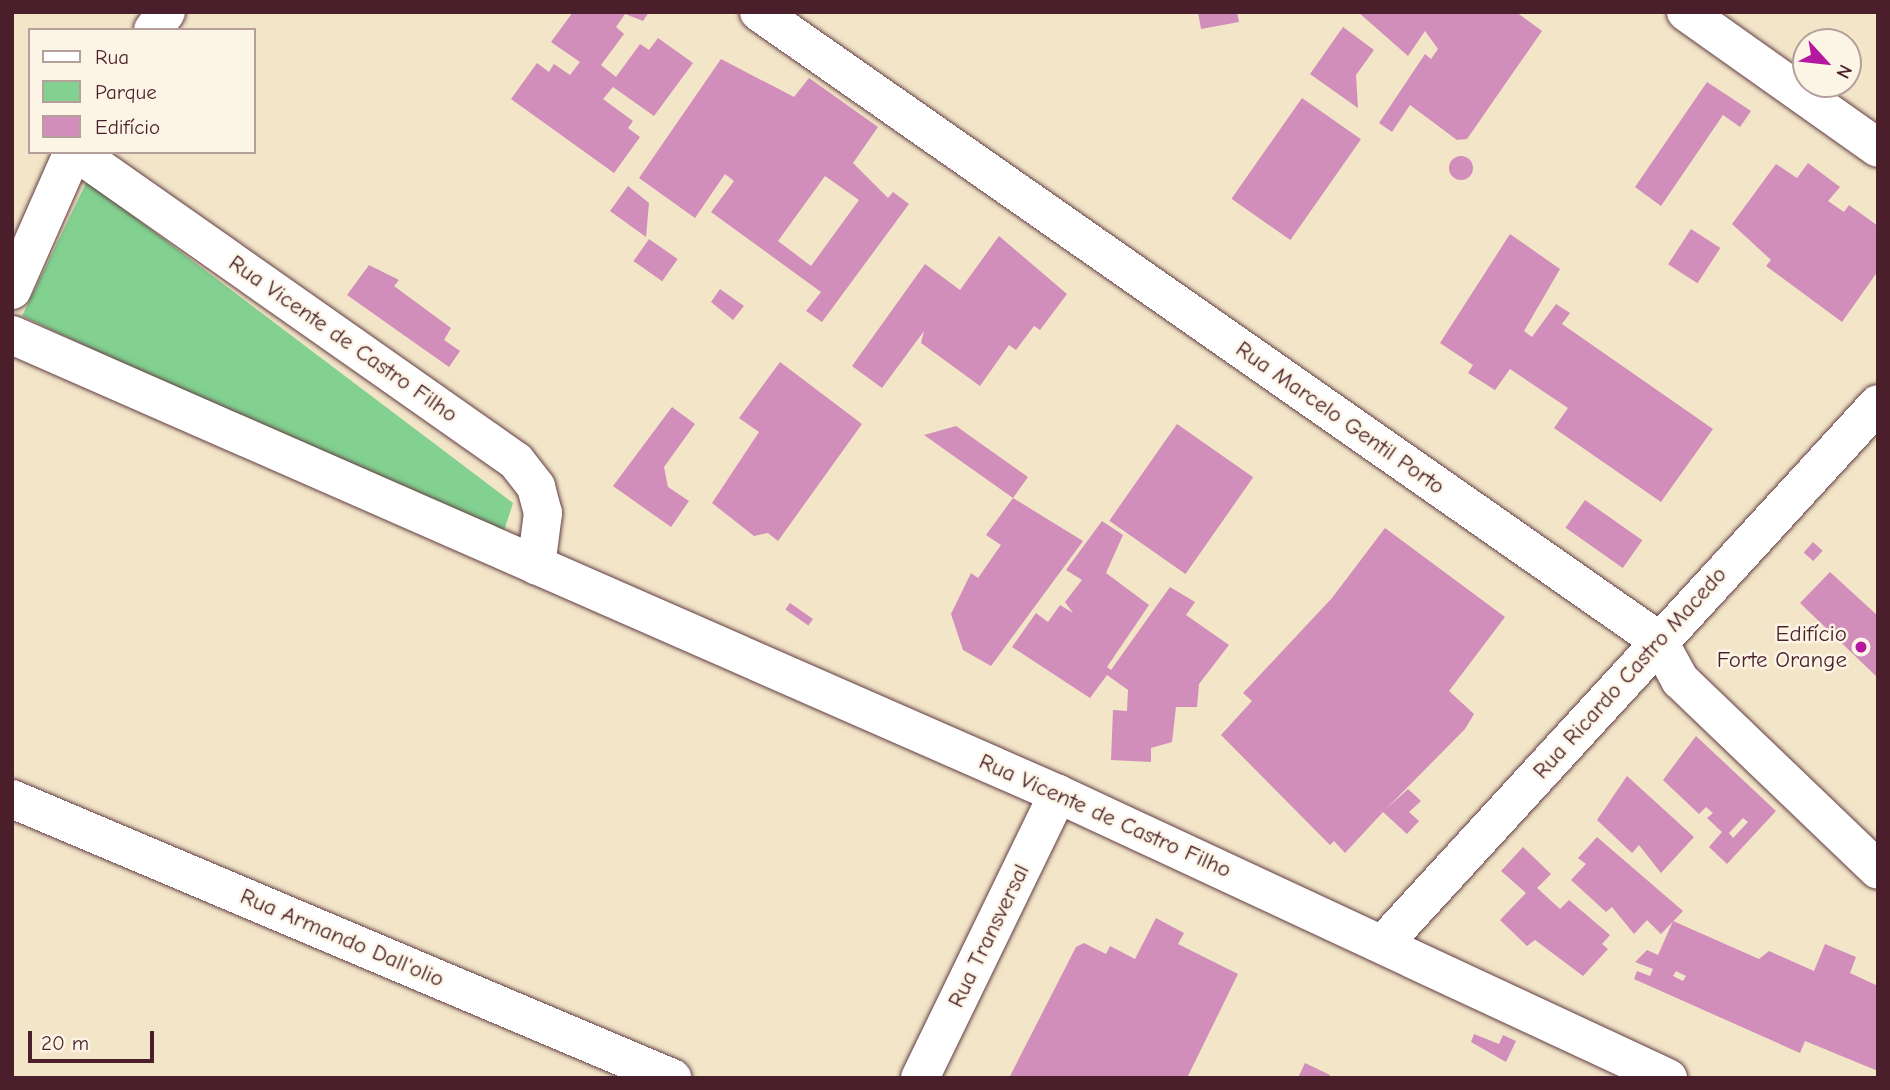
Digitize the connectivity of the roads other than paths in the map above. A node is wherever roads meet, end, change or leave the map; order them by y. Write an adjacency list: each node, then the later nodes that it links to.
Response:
1 (166, 12): 4 (street)
2 (759, 12): 12 (street, Rua Marcelo Gentil Porto)
3 (1686, 12): 5 (street)
4 (154, 28)
5 (1878, 148)
6 (74, 154): 8 (street)
7 (78, 154): 11 (street, Rua Vicente de Castro Filho)
8 (12, 290)
9 (12, 335): 11 (street, Rua Vicente de Castro Filho)
10 (1878, 404): 12 (street, Rua Ricardo Castro Macedo)
11 (536, 566): 13 (street, Rua Vicente de Castro Filho)
12 (1658, 640): 15 (street, Rua Marcelo Gentil Porto); 16 (street, Rua Ricardo Castro Macedo)
13 (1058, 794): 16 (street, Rua Vicente de Castro Filho); 18 (street, Rua Transversal)
14 (12, 799): 17 (street, Rua Armando Dall'olio)
15 (1878, 870)
16 (1384, 943): 19 (street, Rua Vicente de Castro Filho)
17 (672, 1078)
18 (920, 1078)
19 (1668, 1078)

